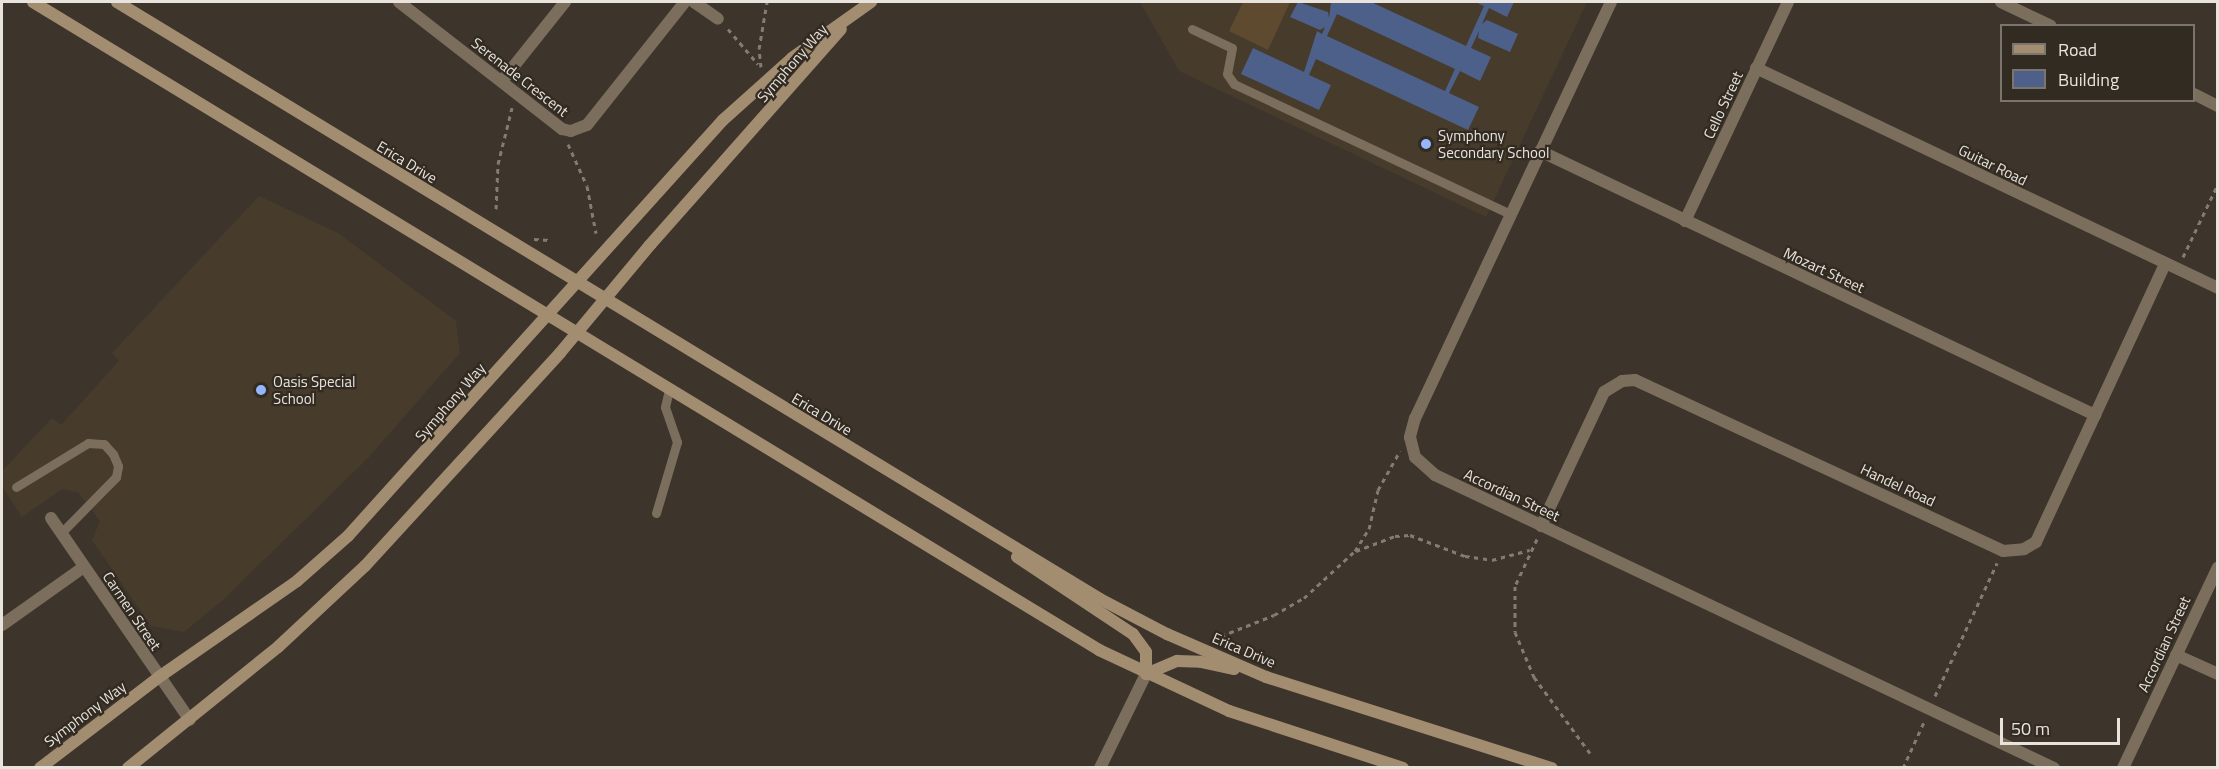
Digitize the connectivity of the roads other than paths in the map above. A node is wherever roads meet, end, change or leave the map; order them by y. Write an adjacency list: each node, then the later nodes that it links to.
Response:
1 (33, 2): 26 (main road)
2 (117, 2): 23 (main road, Erica Drive)
3 (399, 2): 16 (street, Serenade Crescent)
4 (565, 2): 16 (street)
5 (685, 2): 16 (street, Serenade Crescent)
6 (694, 2): 11 (street)
7 (871, 2): 12 (main road, Symphony Way)
8 (1611, 2): 19 (street, Accordian Street)
9 (1788, 2): 15 (street, Cello Street)
10 (2001, 2): 13 (street)
11 (718, 19)
12 (849, 19): 23 (main road, Symphony Way); 25 (main road, Symphony Way)
13 (2047, 24)
14 (1192, 29): 20 (lane)
15 (1756, 68): 21 (street, Cello Street); 22 (street, Guitar Road)
16 (502, 81)
17 (2195, 95): 18 (street)
18 (2217, 106)
19 (1540, 151): 20 (street, Accordian Street); 21 (street, Mozart Street)
20 (1510, 214): 34 (street, Accordian Street)
21 (1685, 221): 29 (street, Mozart Street)
22 (2165, 264): 24 (street, Guitar Road); 29 (street, Handel Road)
23 (574, 282): 25 (main road, Erica Drive); 26 (main road, Symphony Way)
24 (2217, 288)
25 (604, 300): 27 (main road, Symphony Way); 33 (main road, Erica Drive)
26 (545, 314): 27 (main road); 42 (main road, Symphony Way)
27 (577, 333): 28 (main road); 44 (main road, Symphony Way)
28 (669, 389): 31 (lane); 40 (main road)
29 (2095, 415): 34 (street, Handel Road)
30 (16, 487): 35 (lane)
31 (656, 513)
32 (51, 518): 35 (street, Carmen Street)
33 (971, 521): 40 (main road); 43 (main road, Erica Drive)
34 (1540, 531): 50 (street, Accordian Street)
35 (60, 533): 36 (street, Carmen Street)
36 (84, 567): 38 (street); 42 (street, Carmen Street)
37 (2217, 567): 39 (street, Accordian Street)
38 (2, 625)
39 (2176, 655): 41 (street); 51 (street, Accordian Street)
40 (1146, 674): 43 (main road); 47 (street); 48 (main road)
41 (2217, 674)
42 (159, 676): 44 (street, Carmen Street); 45 (main road, Symphony Way)
43 (1266, 677): 49 (main road, Erica Drive)
44 (190, 720): 46 (main road, Symphony Way)
45 (40, 768)
46 (128, 768)
47 (1100, 768)
48 (1403, 768)
49 (1552, 768)
50 (2054, 768)
51 (2123, 768)

